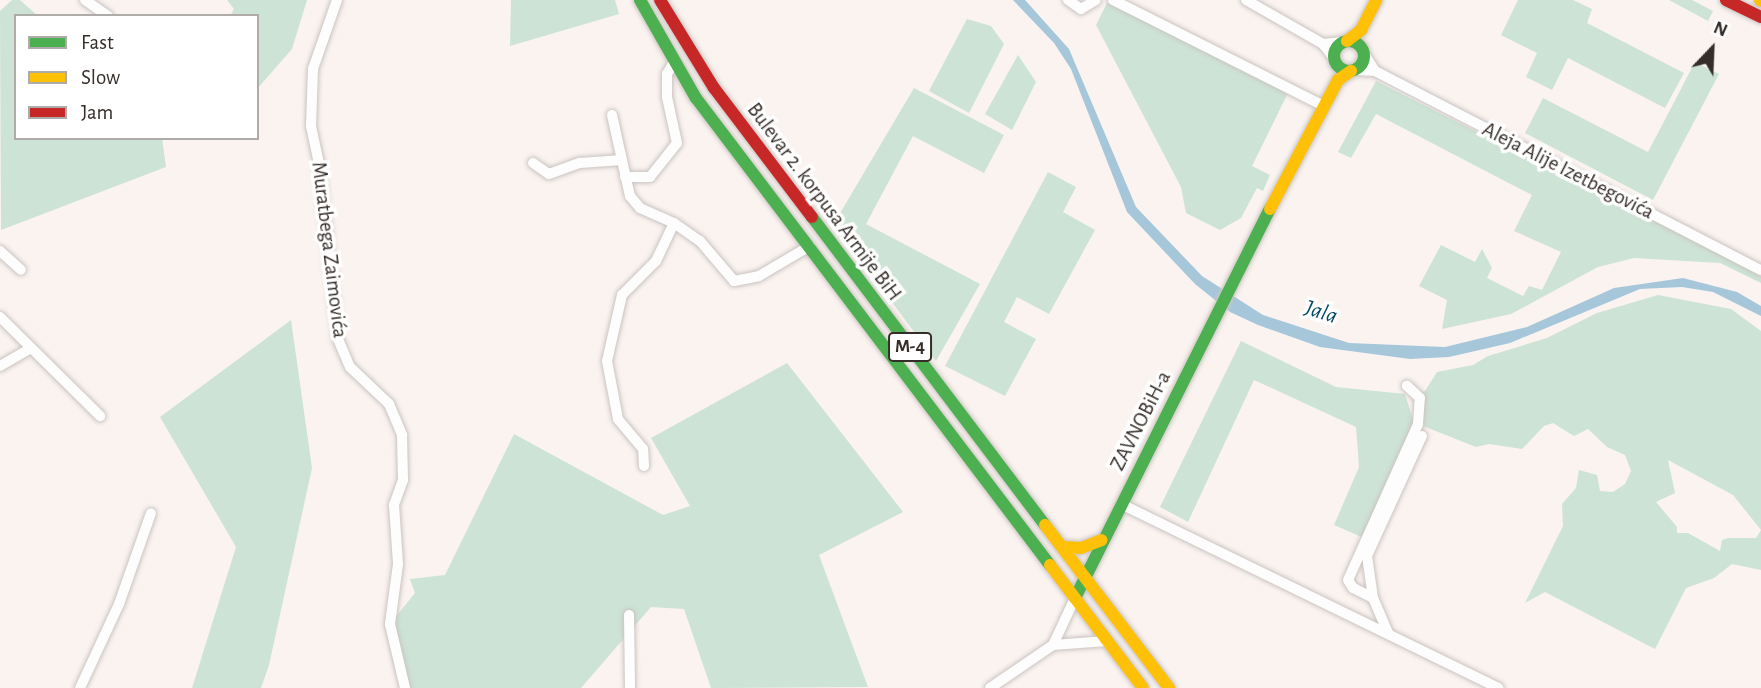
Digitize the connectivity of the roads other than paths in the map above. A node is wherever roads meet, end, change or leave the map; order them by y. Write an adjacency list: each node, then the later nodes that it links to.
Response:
1 (85, 0): 11 (street)
2 (337, 0): 51 (street, Muratbega Zaimovića)
3 (639, 0): 18 (main road, Bulevar 2. korpusa Armije BiH / M-4)
4 (660, 0): 42 (main road, Bulevar 2. korpusa Armije BiH / M-4)
5 (1068, 0): 6 (street)
6 (1097, 0)
7 (1113, 0): 22 (street)
8 (1246, 0): 15 (street)
9 (1376, 0): 13 (main road)
10 (1726, 0): 12 (main road)
11 (105, 14)
12 (1761, 17)
13 (1361, 30): 14 (main road); 16 (main road)
14 (1345, 42): 15 (street); 16 (main road); 17 (main road)
15 (1323, 44): 17 (street)
16 (1364, 52): 19 (main road); 20 (street)
17 (1335, 60): 19 (main road); 21 (main road)
18 (674, 62): 26 (street); 28 (main road, Bulevar 2. korpusa Armije BiH / M-4)
19 (1354, 71): 20 (street); 21 (main road)
20 (1376, 71): 31 (street, Aleja Alije Izetbegovića)
21 (1338, 80): 22 (main road)
22 (1324, 106): 39 (main road, ZAVNOBiH-a)
23 (612, 115): 24 (street, Bulevar 2. korpusa Armije BiH)
24 (622, 160): 25 (street); 26 (street, Bulevar 2. korpusa Armije BiH)
25 (533, 163)
26 (625, 177): 27 (street, Bulevar 2. korpusa Armije BiH)
27 (674, 223): 28 (street, Bulevar 2. korpusa Armije BiH); 38 (street)
28 (810, 247): 44 (main road, Bulevar 2. korpusa Armije BiH / M-4)
29 (0, 251): 30 (street)
30 (21, 270)
31 (1761, 270)
32 (0, 317): 33 (street)
33 (30, 349): 34 (street); 36 (street)
34 (0, 366)
35 (1407, 386): 45 (street)
36 (100, 416)
37 (1422, 436): 45 (street)
38 (645, 466)
39 (1121, 503): 41 (main road, ZAVNOBiH-a); 47 (street)
40 (151, 513): 50 (street)
41 (1103, 539): 42 (main road); 43 (main road)
42 (1064, 547): 43 (main road, Bulevar 2. korpusa Armije BiH / M-4)
43 (1085, 575): 44 (main road); 55 (main road, Bulevar 2. korpusa Armije BiH / M-4)
44 (1075, 598): 48 (main road, Bulevar 2. korpusa Armije BiH / M-4); 49 (street)
45 (1373, 598): 47 (street)
46 (629, 615): 52 (street)
47 (1388, 633): 56 (street)
48 (1107, 641): 49 (street); 54 (main road, Bulevar 2. korpusa Armije BiH / M-4)
49 (1053, 645): 53 (street)
50 (80, 688)
51 (405, 688)
52 (630, 688)
53 (990, 688)
54 (1143, 688)
55 (1169, 688)
56 (1499, 688)

